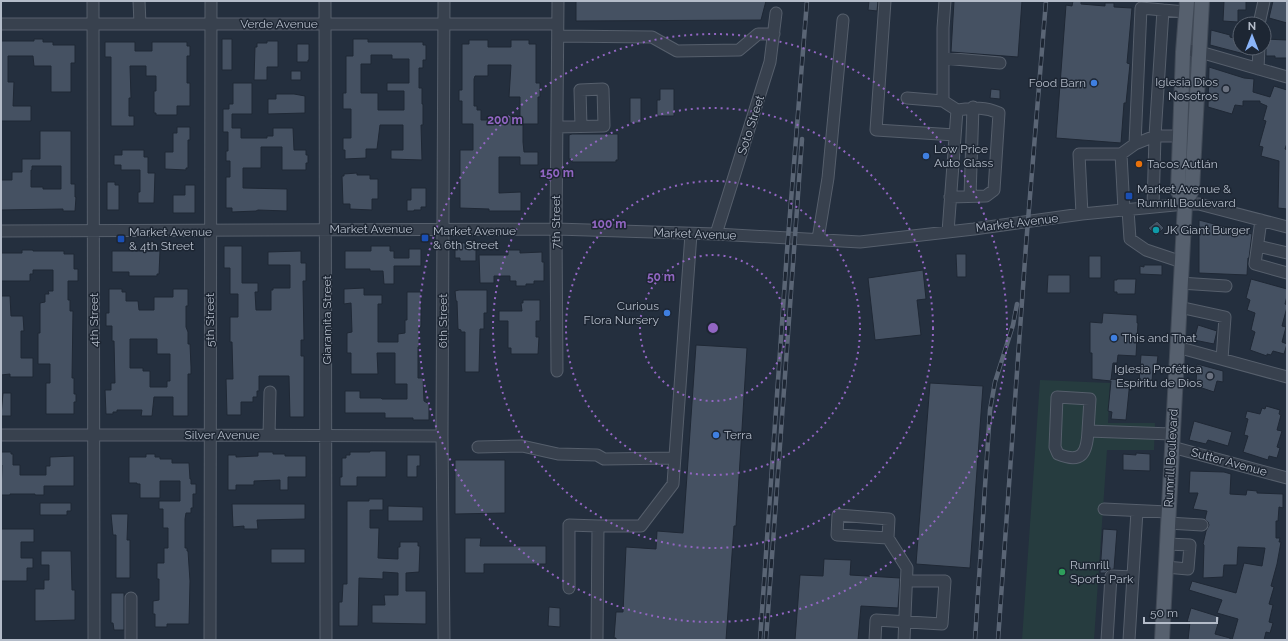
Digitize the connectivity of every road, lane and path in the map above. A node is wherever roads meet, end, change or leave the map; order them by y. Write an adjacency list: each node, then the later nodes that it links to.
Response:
1 (94, 1): 18 (street, 4th Street)
2 (139, 1): 19 (street)
3 (210, 1): 16 (street, 5th Street)
4 (325, 1): 20 (street, Giaramita Street)
5 (444, 1): 21 (street, 6th Street)
6 (558, 1): 22 (street, 7th Street)
7 (886, 1): 38 (street)
8 (945, 1): 28 (street)
9 (1202, 1): 26 (main road, Rumrill Boulevard)
10 (1264, 1): 14 (street)
11 (1187, 7): 12 (street); 25 (main road, Rumrill Boulevard)
12 (1163, 10): 39 (street); 41 (street)
13 (776, 13): 23 (street, Soto Street)
14 (1261, 16)
15 (843, 20): 60 (street)
16 (210, 23): 19 (street, Verde Avenue); 20 (street, Verde Avenue); 51 (street, 5th Street)
17 (1, 24): 18 (street, Verde Avenue)
18 (94, 24): 19 (street, Verde Avenue); 55 (street, 4th Street)
19 (140, 24)
20 (326, 24): 21 (street, Verde Avenue); 52 (street, Giaramita Street)
21 (444, 24): 22 (street, Verde Avenue); 53 (street, 6th Street)
22 (558, 24): 24 (street, 7th Street)
23 (774, 34): 24 (street); 59 (street, Soto Street)
24 (558, 36): 37 (street, 7th Street)
25 (1183, 49): 26 (street); 40 (main road, Rumrill Boulevard)
26 (1199, 53): 30 (street); 45 (main road, Rumrill Boulevard)
27 (1258, 56): 30 (street)
28 (943, 58): 29 (street); 33 (street)
29 (1000, 62)
30 (1258, 69): 31 (street)
31 (1287, 77)
32 (907, 98): 33 (street)
33 (943, 101): 35 (street)
34 (973, 108): 35 (street); 43 (street); 43 (street)
35 (957, 110): 38 (street)
36 (581, 126): 37 (street)
37 (557, 127): 54 (street, 7th Street)
38 (955, 134): 44 (street)
39 (1155, 136): 40 (street); 41 (street); 46 (street)
40 (1180, 136): 45 (main road, Rumrill Boulevard)
41 (1135, 144): 42 (street)
42 (1121, 154): 47 (street); 48 (street)
43 (970, 196): 44 (street)
44 (950, 197): 57 (street)
45 (1185, 204): 46 (street, Market Avenue); 49 (street, Market Avenue); 63 (main road, Rumrill Boulevard)
46 (1153, 207): 47 (street, Market Avenue)
47 (1126, 210): 48 (street, Market Avenue); 63 (street)
48 (1082, 214): 57 (street, Market Avenue)
49 (1261, 220): 50 (street, Market Avenue); 61 (street)
50 (1287, 227)
51 (210, 229): 52 (street, Market Avenue); 55 (street, Market Avenue); 74 (street, 5th Street)
52 (326, 229): 53 (street, Market Avenue); 78 (street, Giaramita Street)
53 (443, 229): 54 (street, Market Avenue); 79 (street, 6th Street)
54 (556, 229): 58 (street, Market Avenue); 70 (street, 7th Street)
55 (94, 230): 56 (street, Market Avenue); 77 (street, 4th Street)
56 (1, 231)
57 (948, 232): 60 (street, Market Avenue)
58 (691, 234): 59 (street, Market Avenue); 82 (street)
59 (716, 234): 60 (street, Market Avenue)
60 (818, 240)
61 (1258, 246): 62 (street); 64 (street)
62 (1287, 253)
63 (1182, 262): 65 (main road, Rumrill Boulevard)
64 (1287, 272)
65 (1180, 283): 66 (street); 67 (main road, Rumrill Boulevard)
66 (1226, 286)
67 (1179, 307): 68 (main road, Rumrill Boulevard); 69 (street)
68 (1177, 347): 69 (street); 80 (main road, Rumrill Boulevard)
69 (1222, 359): 71 (street)
70 (557, 371)
71 (1287, 377)
72 (270, 392): 75 (street)
73 (1088, 431): 73 (street); 80 (street, Sutter Avenue)
74 (210, 435): 75 (street, Silver Avenue); 77 (street, Silver Avenue); 99 (street, 5th Street)
75 (269, 435): 78 (street, Silver Avenue)
76 (1, 436): 77 (street, Silver Avenue)
77 (93, 436): 97 (street, 4th Street)
78 (327, 436): 79 (street, Silver Avenue); 100 (street, Giaramita Street)
79 (442, 436): 101 (street, 6th Street)
80 (1172, 440): 83 (street, Sutter Avenue); 86 (main road, Rumrill Boulevard)
81 (478, 447): 82 (street)
82 (675, 458): 88 (street)
83 (1287, 478)
84 (1104, 510): 85 (street)
85 (1137, 511): 86 (street); 92 (street)
86 (1168, 517): 87 (street); 90 (main road, Rumrill Boulevard)
87 (1202, 525)
88 (598, 526): 94 (street); 102 (street)
89 (888, 538): 89 (street); 93 (street)
90 (1167, 544): 91 (main road, Rumrill Boulevard); 91 (street)
91 (1166, 567): 107 (main road, Rumrill Boulevard)
92 (1133, 577): 105 (street); 106 (street)
93 (907, 580): 96 (street); 96 (street)
94 (569, 588)
95 (131, 598): 98 (street)
96 (905, 622): 103 (street); 104 (street)
97 (94, 640)
98 (131, 640)
99 (210, 640)
100 (326, 640)
101 (444, 640)
102 (597, 640)
103 (875, 640)
104 (904, 640)
105 (1107, 640)
106 (1129, 640)
107 (1162, 640)

